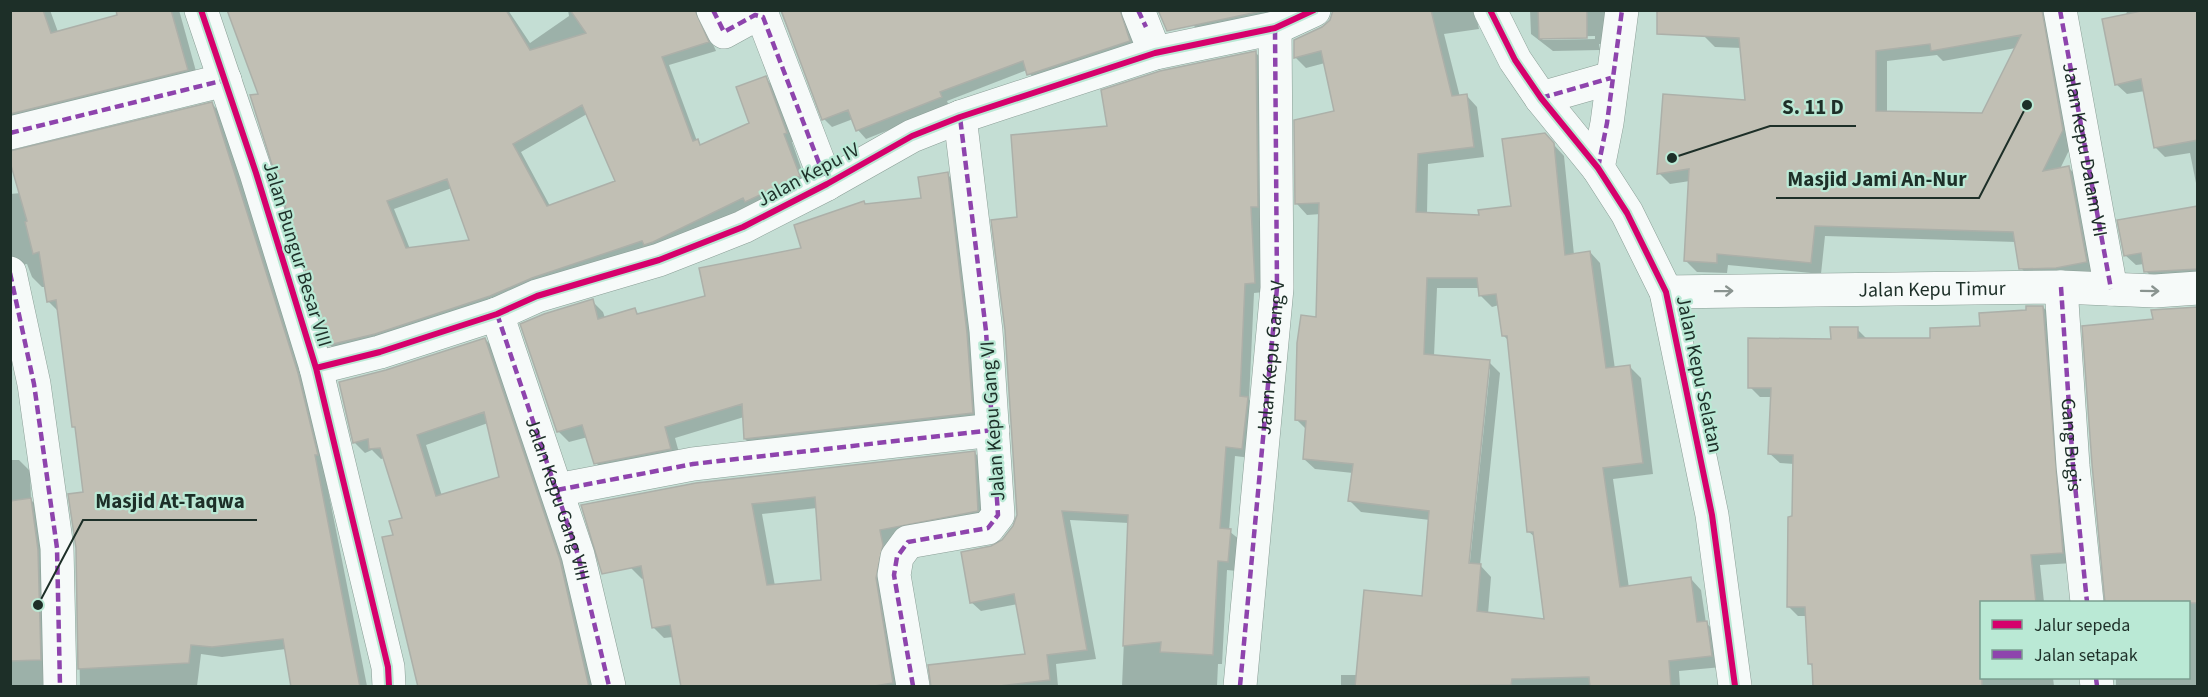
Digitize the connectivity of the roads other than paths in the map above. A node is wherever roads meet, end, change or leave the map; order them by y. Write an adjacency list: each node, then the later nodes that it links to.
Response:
1 (201, 10): 11 (street, Jalan Bungur Besar VIII)
2 (1138, 10): 9 (street)
3 (1314, 10): 8 (street, Jalan Kepu IV)
4 (1490, 10): 12 (street, Jalan Kepu Selatan)
5 (1622, 10): 10 (street)
6 (2060, 10): 20 (street, Jalan Kepu Dalam VII)
7 (719, 21): 16 (street)
8 (1275, 28): 9 (street, Jalan Kepu IV); 31 (street, Jalan Kepu Gang V)
9 (1155, 53): 13 (street, Jalan Kepu IV)
10 (1611, 78): 12 (street); 15 (street)
11 (225, 80): 14 (street); 23 (street, Jalan Bungur Besar VIII)
12 (1541, 98): 15 (street, Jalan Kepu Selatan)
13 (960, 117): 16 (street, Jalan Kepu IV); 24 (street, Jalan Kepu Gang VI)
14 (10, 133)
15 (1598, 168): 21 (street, Jalan Kepu Selatan)
16 (827, 184): 22 (street, Jalan Kepu IV)
17 (10, 273): 27 (street)
18 (2061, 286): 20 (street, Jalan Kepu Timur); 21 (street, Jalan Kepu Timur, one-way to 18); 26 (street, Gang Bugis)
19 (2198, 288): 20 (street, Jalan Kepu Timur, one-way to 19)
20 (2111, 289)
21 (1666, 292): 32 (street, Jalan Kepu Selatan)
22 (497, 314): 23 (street, Jalan Kepu IV); 25 (street, Jalan Kepu Gang VIII)
23 (316, 368): 28 (street, Jalan Bungur Besar VIII)
24 (993, 430): 25 (street); 30 (street, Jalan Kepu Gang VI)
25 (557, 490): 29 (street, Jalan Kepu Gang VIII)
26 (2087, 601)
27 (60, 687)
28 (389, 687)
29 (609, 687)
30 (913, 687)
31 (1240, 687)
32 (1735, 687)

